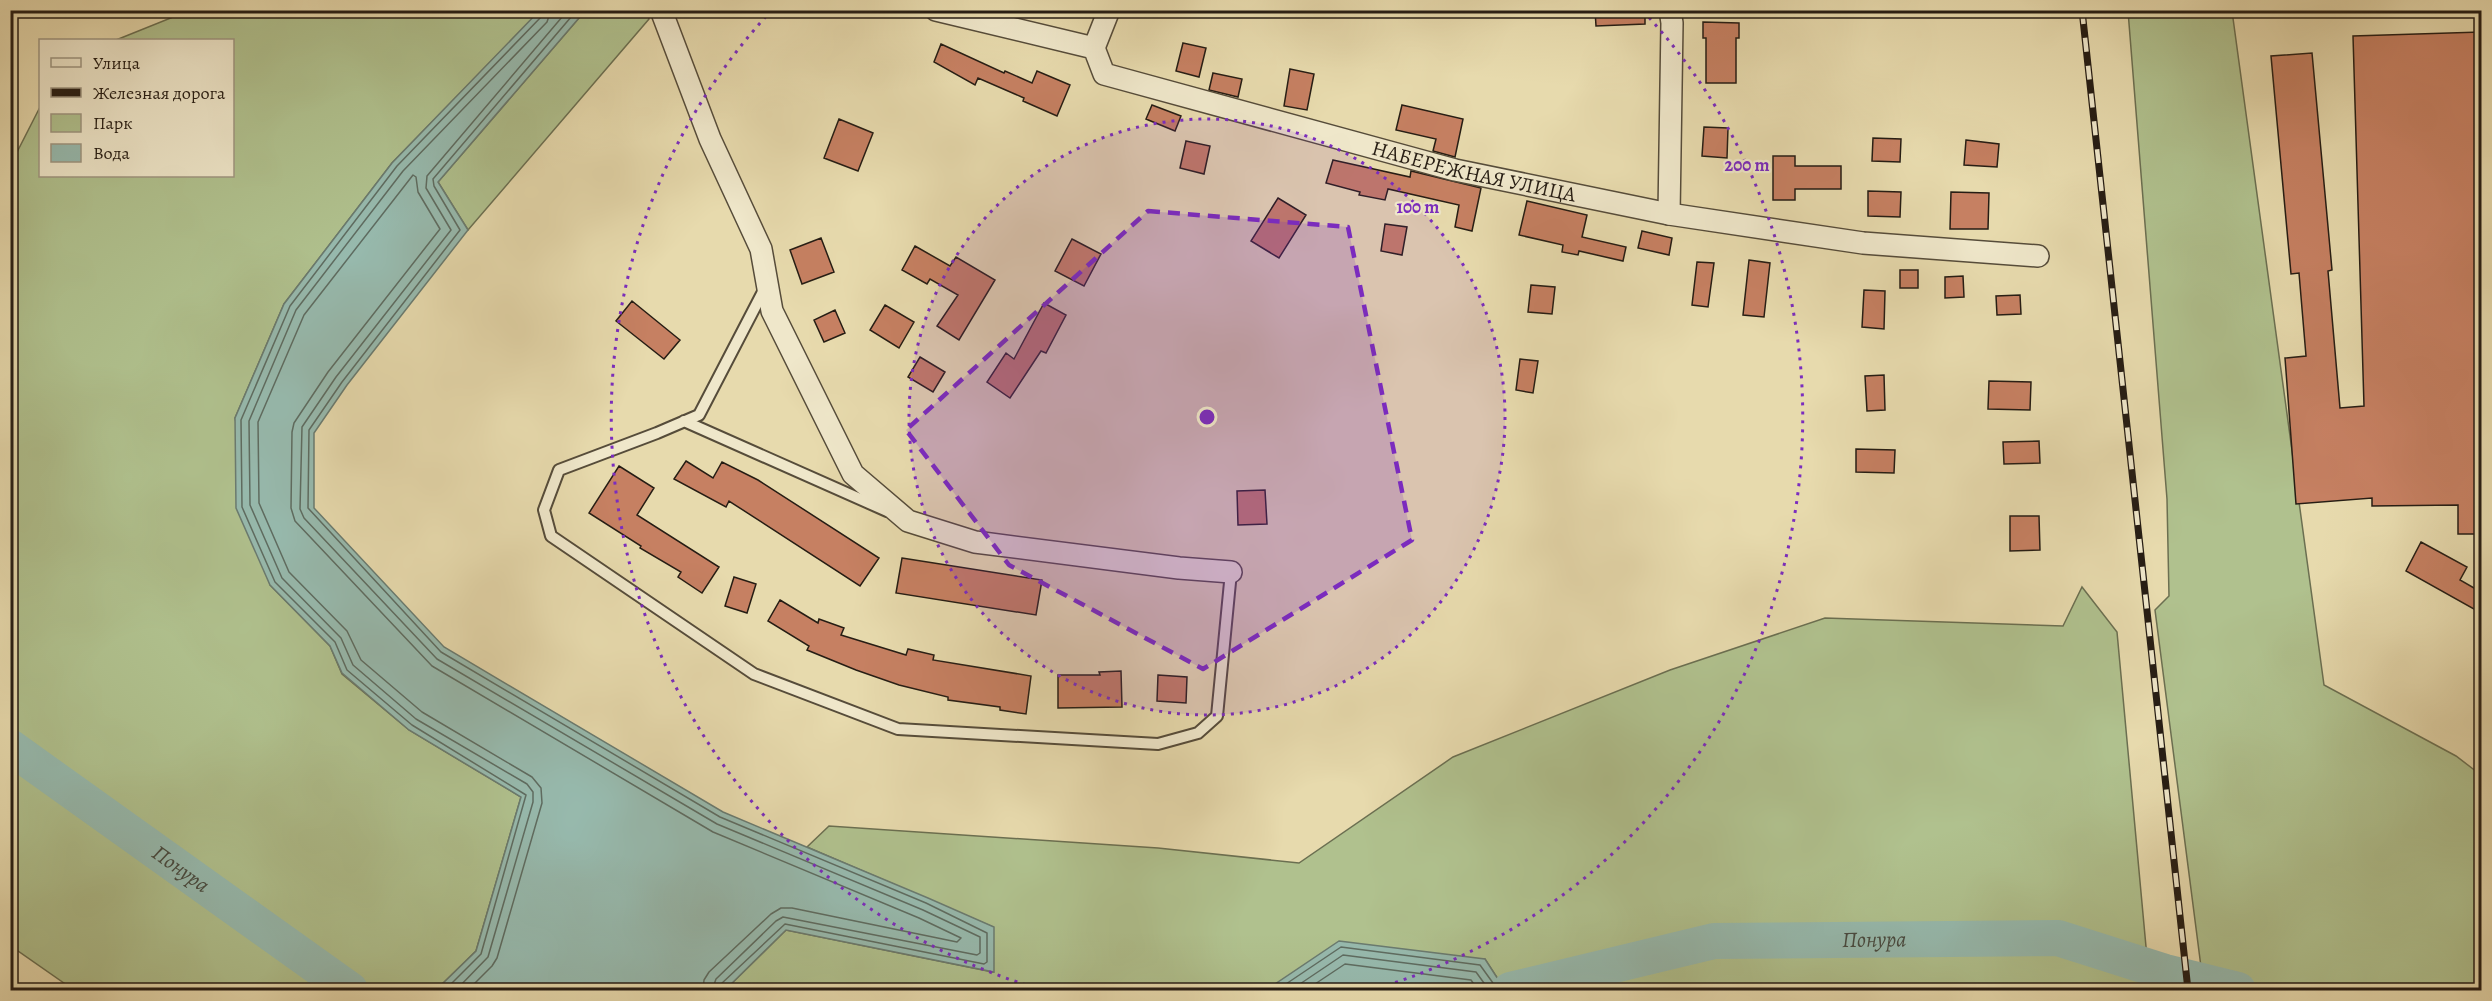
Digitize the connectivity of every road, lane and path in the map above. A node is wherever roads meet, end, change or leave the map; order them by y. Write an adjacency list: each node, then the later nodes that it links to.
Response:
1 (661, 10): 8 (street)
2 (936, 10): 5 (street)
3 (1109, 10): 5 (street)
4 (1670, 10): 6 (street)
5 (1094, 48): 6 (street, НАБЕРЕЖНАЯ УЛИЦА)
6 (1669, 214): 7 (street, НАБЕРЕЖНАЯ УЛИЦА)
7 (2038, 256)
8 (767, 283): 9 (lane); 10 (street)
9 (684, 421): 10 (lane); 11 (lane)
10 (908, 521): 11 (street)
11 (1231, 572)

